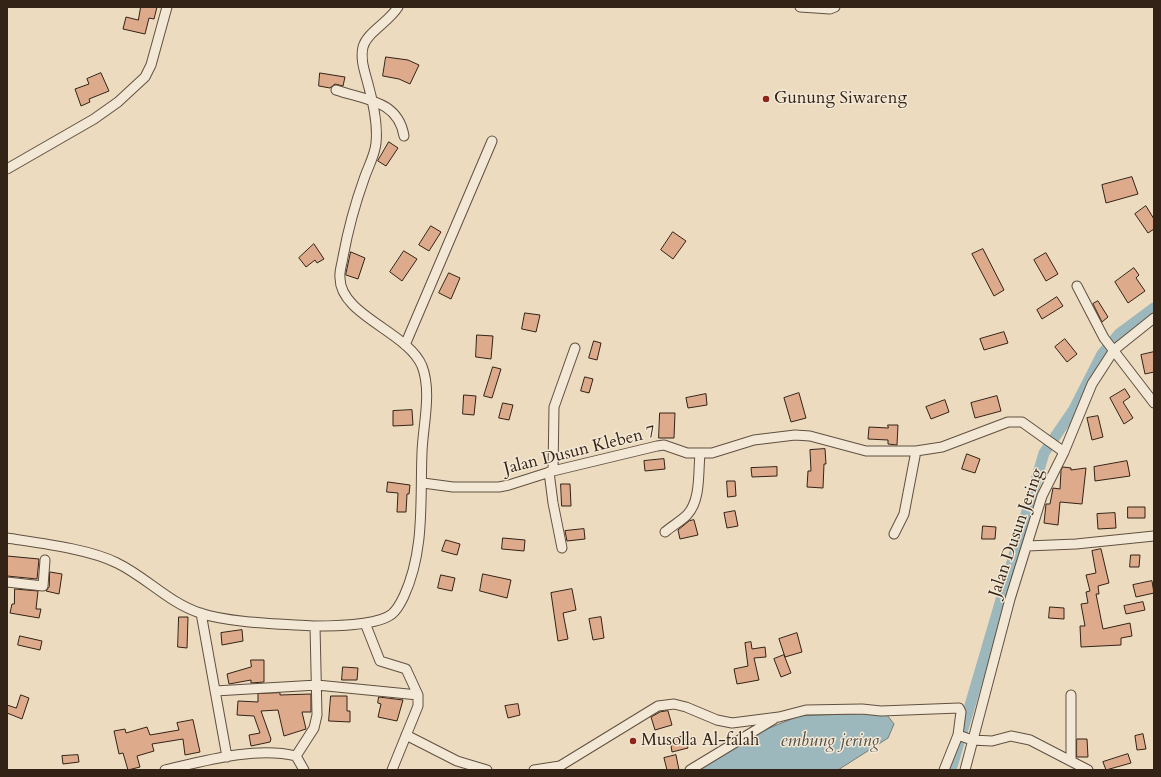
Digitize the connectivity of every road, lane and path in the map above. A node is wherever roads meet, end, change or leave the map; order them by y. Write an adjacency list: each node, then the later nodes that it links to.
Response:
1 (167, 7): 9 (street)
2 (398, 7): 6 (street)
3 (800, 7): 4 (street)
4 (835, 7)
5 (336, 90): 6 (street)
6 (372, 100): 7 (street); 12 (street)
7 (404, 136)
8 (492, 141): 12 (street)
9 (7, 169)
10 (1077, 286): 13 (street)
11 (1154, 318): 13 (street, Jalan Dusun Jering)
12 (405, 345): 20 (street)
13 (1111, 346): 15 (street); 17 (street, Jalan Dusun Jering)
14 (575, 348): 19 (street)
15 (1154, 403)
16 (916, 451): 17 (street, Jalan Dusun Kleben 7); 18 (street, Jalan Dusun Kleben 7); 22 (street)
17 (1064, 452): 25 (street, Jalan Dusun Jering)
18 (700, 454): 19 (street, Jalan Dusun Kleben 7); 21 (street)
19 (551, 471): 20 (street, Jalan Dusun Kleben 7); 26 (street)
20 (423, 483): 30 (street)
21 (664, 532)
22 (894, 534)
23 (1154, 536): 25 (street)
24 (7, 538): 29 (street)
25 (1027, 546): 38 (street, Jalan Dusun Jering)
26 (562, 548)
27 (45, 560): 28 (street)
28 (7, 582)
29 (201, 613): 31 (street); 33 (street)
30 (365, 623): 31 (street); 34 (street)
31 (315, 626): 32 (street)
32 (317, 686): 33 (street); 34 (street); 39 (street)
33 (215, 691): 40 (street)
34 (418, 695): 37 (street)
35 (1071, 695): 41 (street)
36 (779, 717): 38 (street); 44 (street); 50 (street)
37 (406, 735): 43 (street); 47 (street)
38 (964, 737): 41 (street); 51 (street); 52 (street)
39 (296, 756): 40 (street); 46 (street)
40 (227, 757): 42 (street)
41 (1071, 761): 53 (street)
42 (181, 768): 45 (street)
43 (469, 768): 48 (street)
44 (560, 768): 49 (street)
45 (164, 770)
46 (304, 770)
47 (392, 770)
48 (487, 770)
49 (534, 770)
50 (690, 770)
51 (944, 770)
52 (965, 770)
53 (1088, 770)

